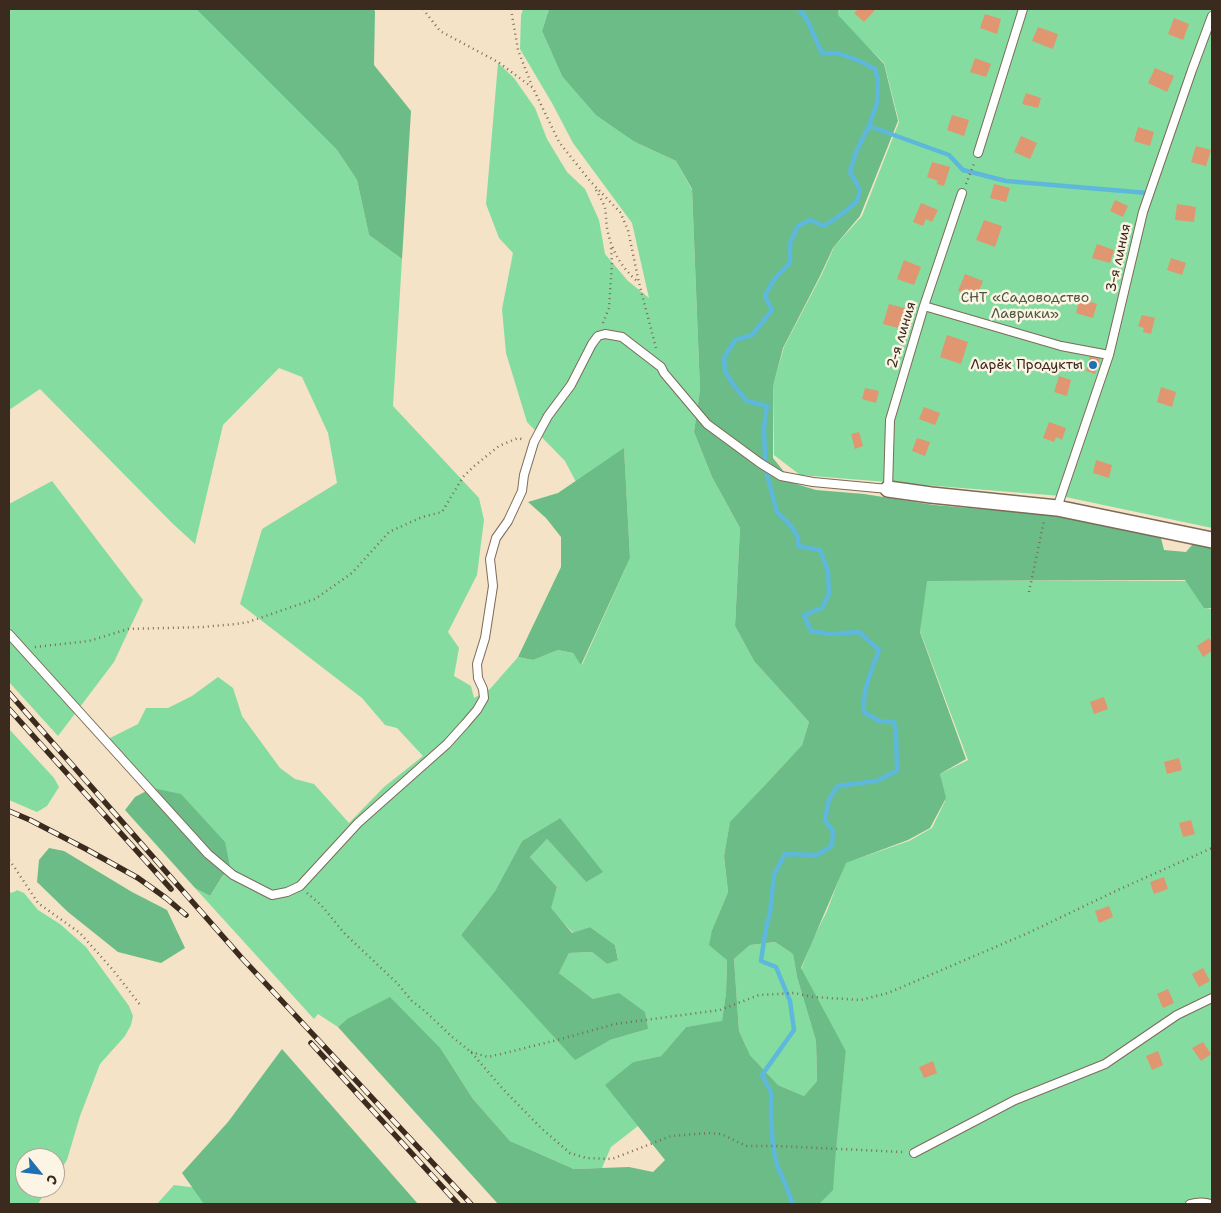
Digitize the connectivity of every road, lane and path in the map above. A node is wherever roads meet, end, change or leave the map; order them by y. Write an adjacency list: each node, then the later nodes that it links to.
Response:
1 (423, 9): 5 (path)
2 (511, 9): 5 (path)
3 (1023, 9): 6 (lane)
4 (1212, 16): 15 (lane, 3-я линия)
5 (533, 88): 9 (path)
6 (978, 153)
7 (972, 169): 8 (path)
8 (970, 176)
9 (594, 186): 11 (path); 12 (path)
10 (962, 193): 13 (lane, 2-я линия)
11 (610, 243): 12 (path); 14 (path)
12 (639, 283): 16 (path)
13 (924, 306): 15 (lane); 18 (lane, 2-я линия)
14 (598, 336): 16 (lane); 17 (lane)
15 (1109, 355): 19 (lane, 3-я линия)
16 (661, 367): 18 (lane)
17 (534, 442): 23 (path); 26 (lane)
18 (888, 489): 19 (street)
19 (1052, 507): 20 (street); 21 (path)
20 (1212, 540)
21 (1029, 592)
22 (9, 634): 23 (lane)
23 (21, 649): 26 (lane)
24 (1212, 848): 29 (path)
25 (9, 860): 28 (path)
26 (300, 886): 29 (path)
27 (1212, 998): 30 (lane)
28 (141, 1006)
29 (471, 1052): 30 (path)
30 (914, 1153)
31 (1190, 1204): 32 (lane)
32 (1212, 1204)

